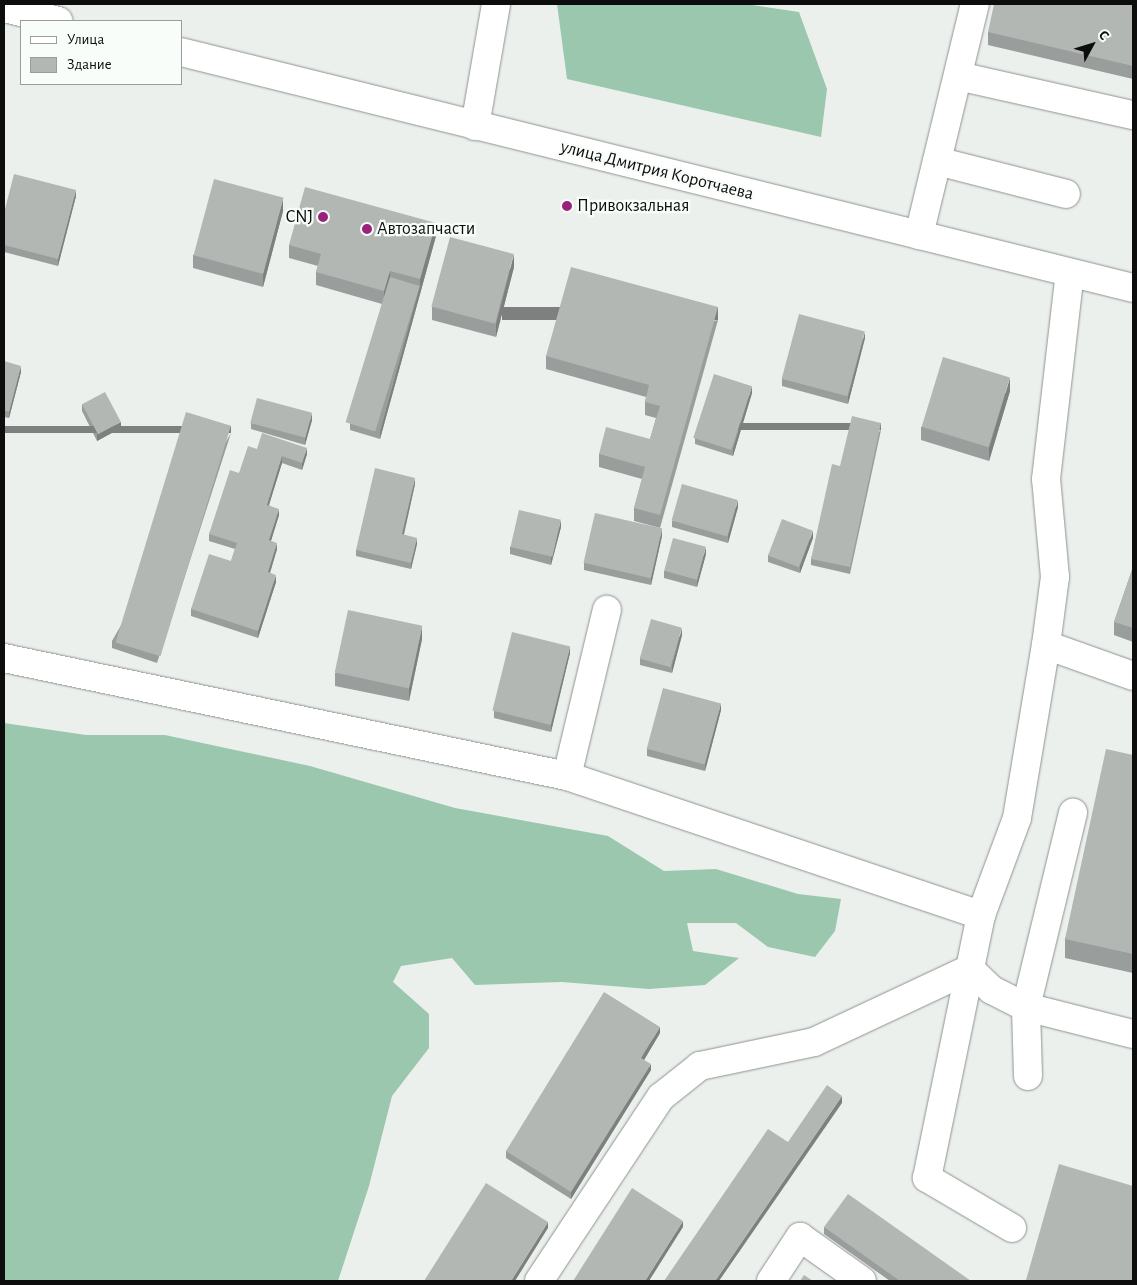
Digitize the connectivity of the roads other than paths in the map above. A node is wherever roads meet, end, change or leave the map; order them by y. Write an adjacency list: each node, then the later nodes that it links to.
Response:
1 (496, 4): 8 (street)
2 (975, 4): 6 (street)
3 (4, 8): 4 (street)
4 (54, 20)
5 (182, 52): 8 (street, улица Дмитрия Коротчаева)
6 (958, 76): 7 (street); 9 (street)
7 (1133, 116)
8 (475, 126): 11 (street, улица Дмитрия Коротчаева)
9 (937, 161): 10 (street); 11 (street)
10 (1066, 194)
11 (919, 235): 12 (street, улица Дмитрия Коротчаева)
12 (1070, 273): 13 (street, улица Дмитрия Коротчаева); 15 (street)
13 (1133, 288)
14 (607, 610): 18 (street)
15 (1046, 646): 17 (street); 20 (street)
16 (4, 658): 18 (street)
17 (1133, 676)
18 (567, 776): 20 (street)
19 (1074, 813): 22 (street)
20 (981, 915): 21 (street)
21 (970, 969): 22 (street); 25 (street); 26 (street)
22 (1026, 1007): 23 (street); 24 (street)
23 (1133, 1034)
24 (1028, 1076)
25 (1012, 1228)
26 (539, 1281)
27 (771, 1281): 28 (street)
28 (862, 1281)

